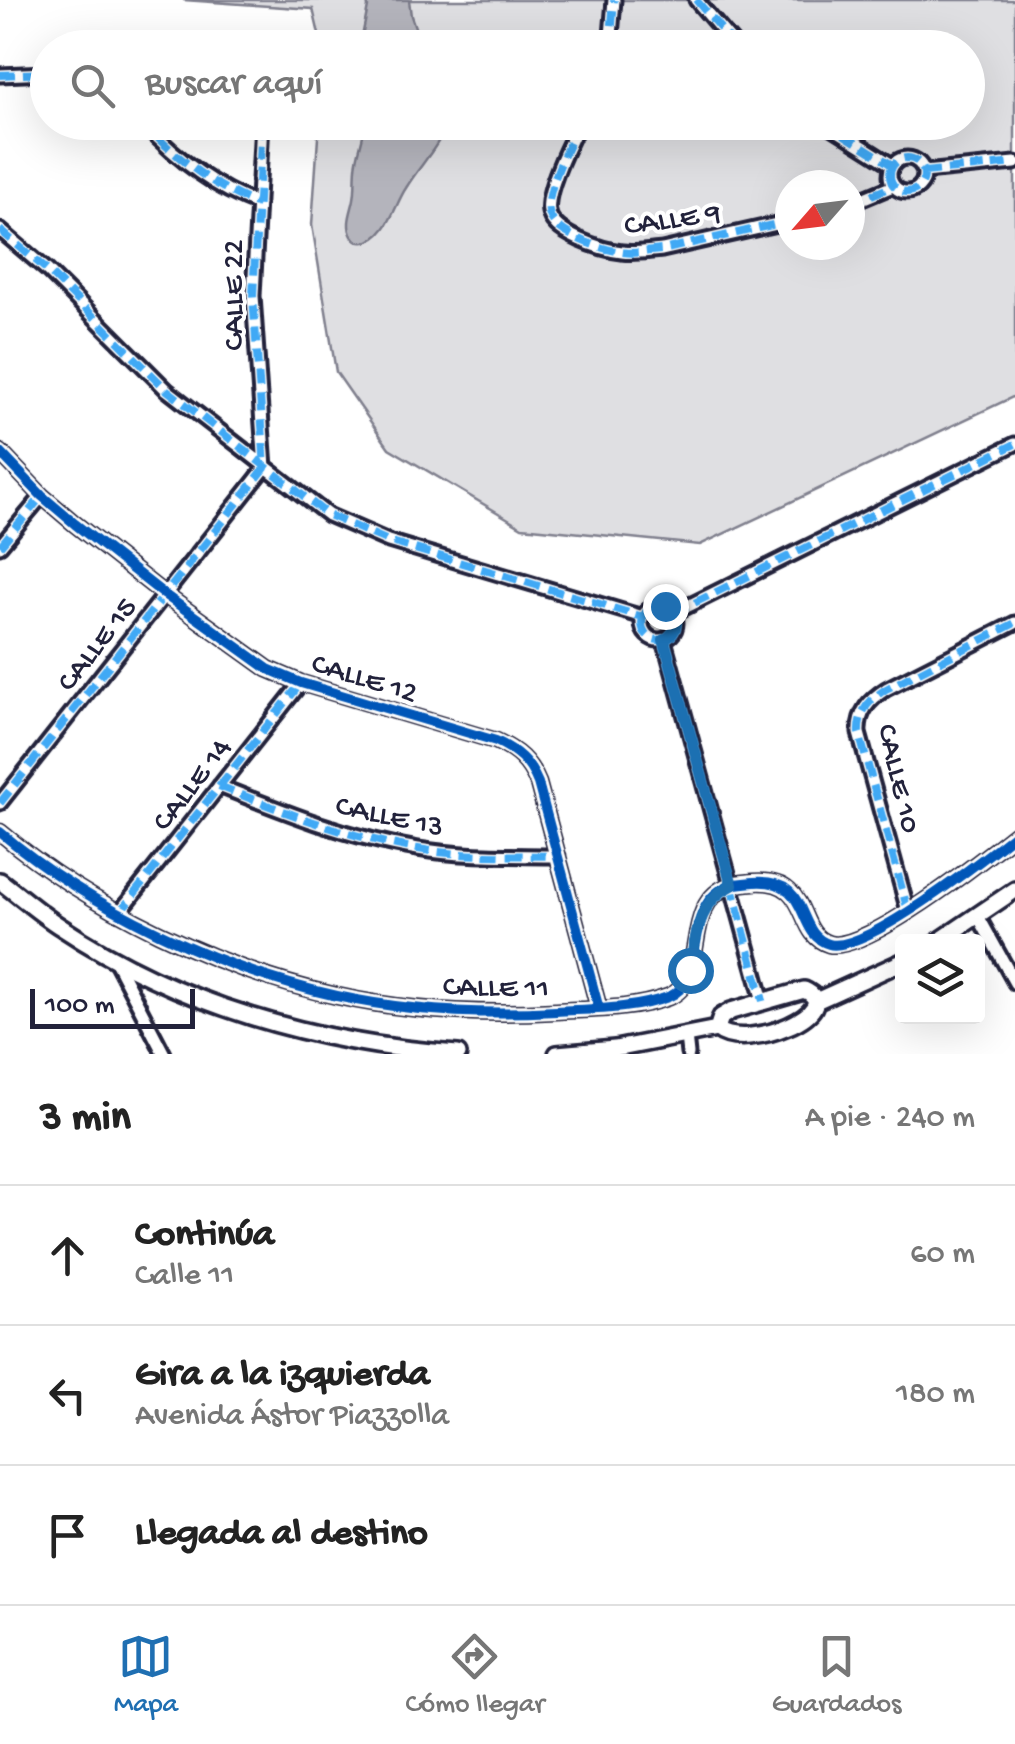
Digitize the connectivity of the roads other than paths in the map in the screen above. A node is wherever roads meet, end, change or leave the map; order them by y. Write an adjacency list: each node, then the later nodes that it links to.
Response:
1 (614, 0): 3 (street)
2 (696, 0): 4 (street)
3 (612, 30)
4 (722, 30)
5 (30, 74): 6 (street)
6 (0, 75)
7 (163, 140): 16 (street)
8 (261, 140): 16 (street, CALLE 22)
9 (571, 140): 17 (street, CALLE 9)
10 (852, 140): 12 (street)
11 (1015, 163): 13 (street)
12 (892, 165): 13 (street); 14 (street)
13 (924, 172): 14 (street)
14 (893, 186): 15 (street)
15 (865, 198)
16 (258, 204): 21 (street, CALLE 22)
17 (775, 224)
18 (0, 230): 21 (street)
19 (1015, 444): 25 (street)
20 (0, 452): 22 (street, CALLE 12)
21 (264, 468): 24 (street, CALLE 15); 26 (street)
22 (42, 496): 23 (street); 24 (street, CALLE 12)
23 (0, 546)
24 (165, 595): 29 (street, CALLE 12); 31 (street, CALLE 15)
25 (674, 613): 26 (street); 28 (street)
26 (643, 617): 28 (street)
27 (1015, 624): 38 (street, CALLE 10)
28 (664, 640): 36 (street)
29 (301, 684): 30 (street, CALLE 14); 34 (street, CALLE 12)
30 (220, 786): 34 (street, CALLE 13); 39 (street, CALLE 14)
31 (0, 802)
32 (0, 832): 39 (street, CALLE 11)
33 (1015, 834): 38 (street)
34 (558, 856): 47 (street, CALLE 12)
35 (0, 880): 42 (main road)
36 (732, 885): 38 (street); 45 (street); 47 (street, CALLE 11)
37 (1015, 890): 40 (main road)
38 (908, 911)
39 (119, 913): 47 (street, CALLE 11)
40 (978, 916): 41 (main road); 44 (street)
41 (950, 934)
42 (115, 959): 52 (main road); 54 (street)
43 (895, 965): 46 (main road)
44 (1015, 983)
45 (764, 1001): 46 (main road); 49 (main road)
46 (816, 1001): 48 (main road)
47 (599, 1009)
48 (795, 1028): 51 (main road); 51 (main road)
49 (717, 1029): 50 (main road); 51 (main road)
50 (686, 1036): 53 (main road); 57 (street)
51 (770, 1045)
52 (373, 1049): 55 (main road)
53 (582, 1053): 56 (main road)
54 (164, 1054)
55 (458, 1054)
56 (557, 1054)
57 (688, 1054)

